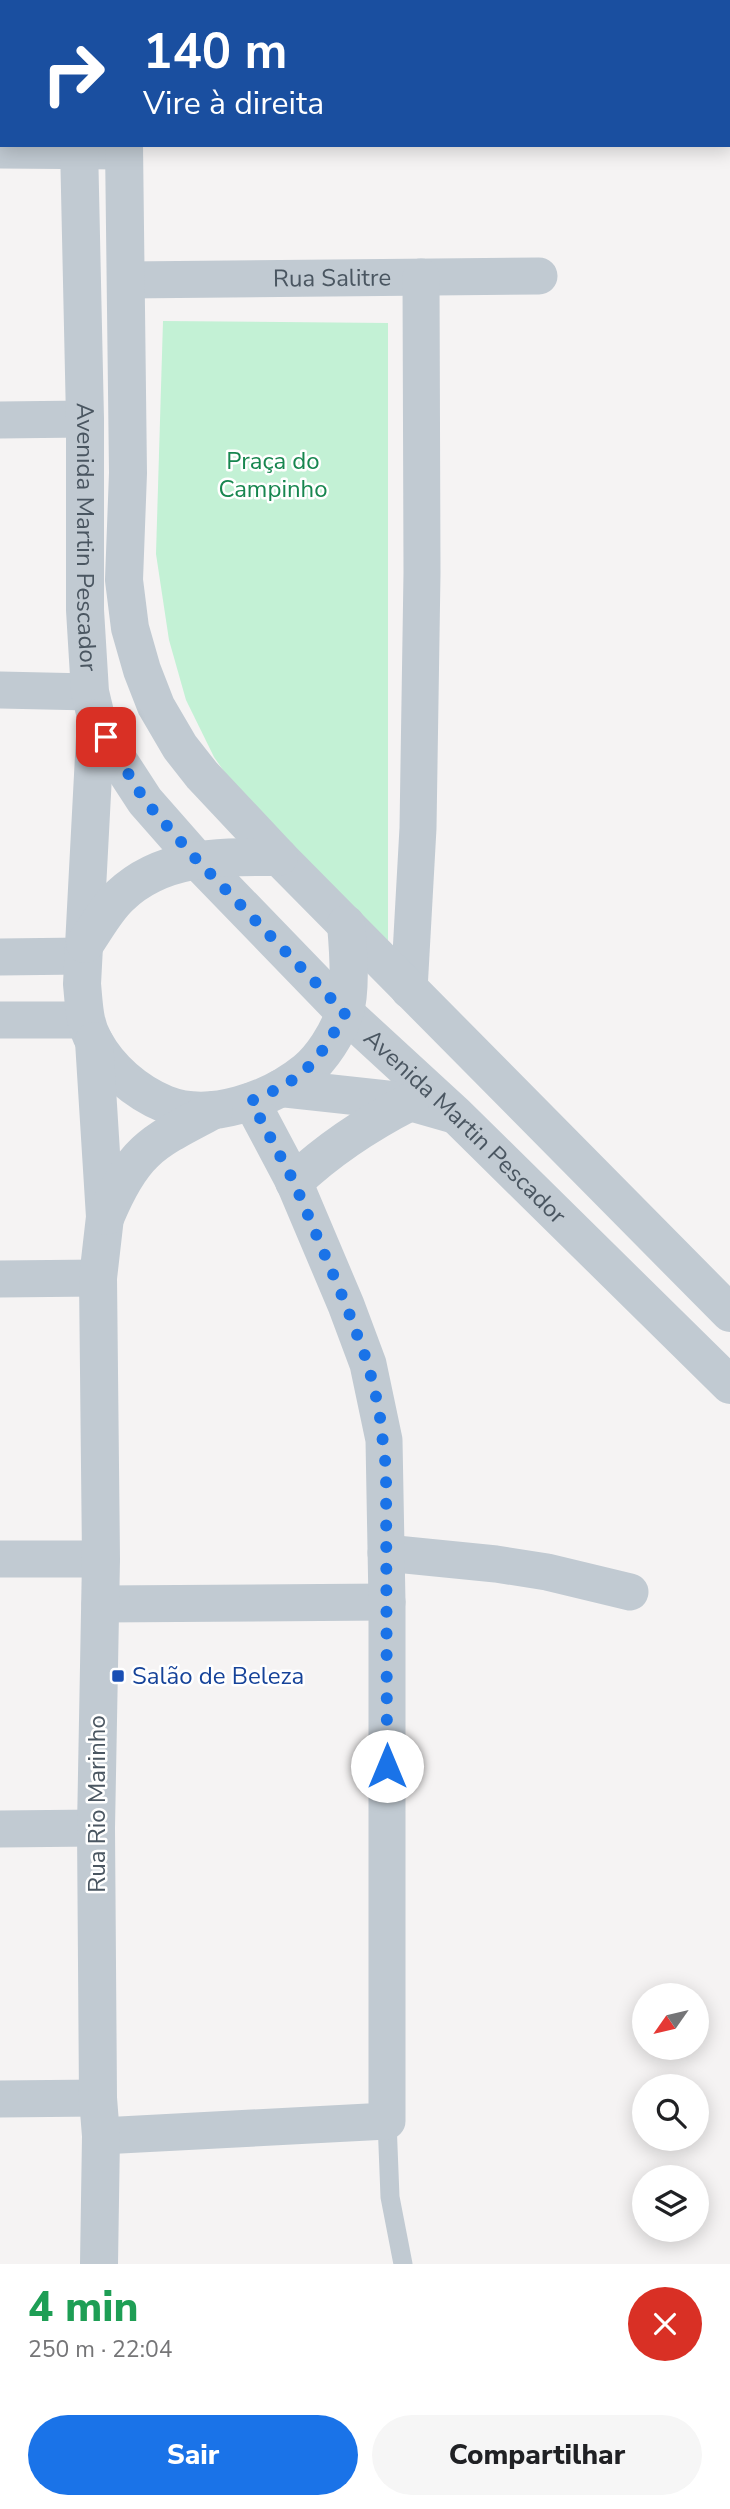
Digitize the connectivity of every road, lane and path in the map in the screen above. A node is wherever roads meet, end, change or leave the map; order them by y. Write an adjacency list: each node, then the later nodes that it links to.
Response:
1 (79, 148): 2 (street); 3 (street); 7 (street, Avenida Martin Pescador)
2 (124, 148): 6 (street, Avenida Martin Pescador)
3 (0, 150)
4 (538, 276): 5 (street, Rua Salitre)
5 (421, 277): 6 (street, Rua Salitre); 16 (street)
6 (126, 280): 11 (street, Avenida Martin Pescador)
7 (85, 419): 8 (street); 10 (street, Avenida Martin Pescador)
8 (0, 420)
9 (0, 690): 10 (street)
10 (93, 705): 12 (street, Avenida Martin Pescador); 14 (street)
11 (279, 857): 12 (street); 13 (street, Avenida Martin Pescador)
12 (196, 859): 14 (street); 17 (street, Avenida Martin Pescador)
13 (346, 923): 16 (street, Avenida Martin Pescador); 17 (street)
14 (84, 950): 15 (street); 19 (street)
15 (0, 957)
16 (410, 990): 28 (street, Avenida Martin Pescador)
17 (345, 1013): 20 (street); 23 (street, Avenida Martin Pescador)
18 (0, 1020): 19 (street)
19 (90, 1031): 22 (street); 25 (street, Rua Rio Marinho)
20 (266, 1095): 21 (street); 22 (street); 24 (street)
21 (410, 1102): 23 (street); 24 (street)
22 (214, 1110): 25 (street, Rua Rio Marinho)
23 (456, 1115): 29 (street, Avenida Martin Pescador)
24 (294, 1182): 30 (street)
25 (105, 1217): 26 (street, Rua Rio Marinho)
26 (98, 1278): 27 (street); 32 (street, Rua Rio Marinho)
27 (0, 1279)
28 (730, 1313)
29 (730, 1385)
30 (386, 1553): 33 (street); 34 (street)
31 (0, 1559): 32 (street)
32 (101, 1559): 35 (street, Rua Rio Marinho)
33 (629, 1592)
34 (387, 1602): 35 (street); 40 (street)
35 (100, 1604): 36 (street, Rua Rio Marinho)
36 (96, 1828): 37 (street); 38 (street, Rua Rio Marinho)
37 (0, 1829)
38 (98, 2098): 39 (street); 41 (street, Rua Rio Marinho)
39 (0, 2099)
40 (387, 2121): 41 (street); 43 (lane)
41 (101, 2137): 42 (street, Rua Rio Marinho)
42 (99, 2264)
43 (403, 2264)

